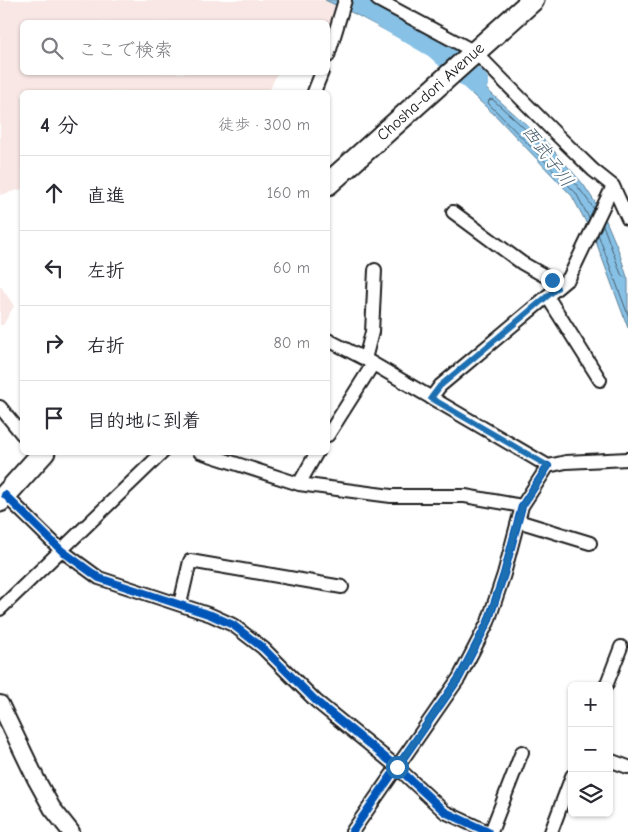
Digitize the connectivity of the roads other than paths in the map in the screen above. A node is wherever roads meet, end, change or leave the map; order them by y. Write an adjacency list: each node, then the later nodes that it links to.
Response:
1 (345, 0): 4 (street)
2 (378, 0): 5 (street)
3 (533, 0): 5 (highway, Chosha-dori Avenue)
4 (330, 50)
5 (470, 56): 8 (highway, Chosha-dori Avenue); 9 (street)
6 (321, 75): 7 (street)
7 (315, 90)
8 (330, 182)
9 (619, 189): 11 (street); 13 (street)
10 (454, 212): 13 (street)
11 (628, 219)
12 (375, 270): 16 (street)
13 (557, 288): 14 (street)
14 (547, 296): 17 (street); 18 (street)
15 (330, 341): 16 (street)
16 (369, 362): 18 (street); 20 (street)
17 (600, 380)
18 (431, 398): 27 (street)
19 (0, 407): 21 (street)
20 (331, 420)
21 (20, 432)
22 (40, 455): 29 (highway)
23 (160, 455): 33 (street)
24 (209, 455): 28 (street)
25 (315, 455): 28 (street)
26 (628, 459): 27 (street)
27 (548, 466): 30 (street)
28 (299, 484): 30 (street)
29 (3, 498): 33 (street)
30 (522, 506): 31 (street)
31 (518, 521): 32 (street); 42 (street)
32 (590, 543)
33 (62, 552): 35 (street); 36 (street)
34 (342, 587): 35 (street)
35 (180, 604): 42 (street)
36 (0, 609)
37 (620, 647): 38 (street)
38 (607, 682)
39 (0, 704): 45 (street)
40 (522, 752): 47 (street)
41 (613, 761): 43 (street)
42 (397, 767): 46 (street); 47 (street)
43 (628, 767)
44 (568, 787): 48 (street)
45 (71, 832)
46 (352, 832)
47 (490, 832)
48 (551, 832)

